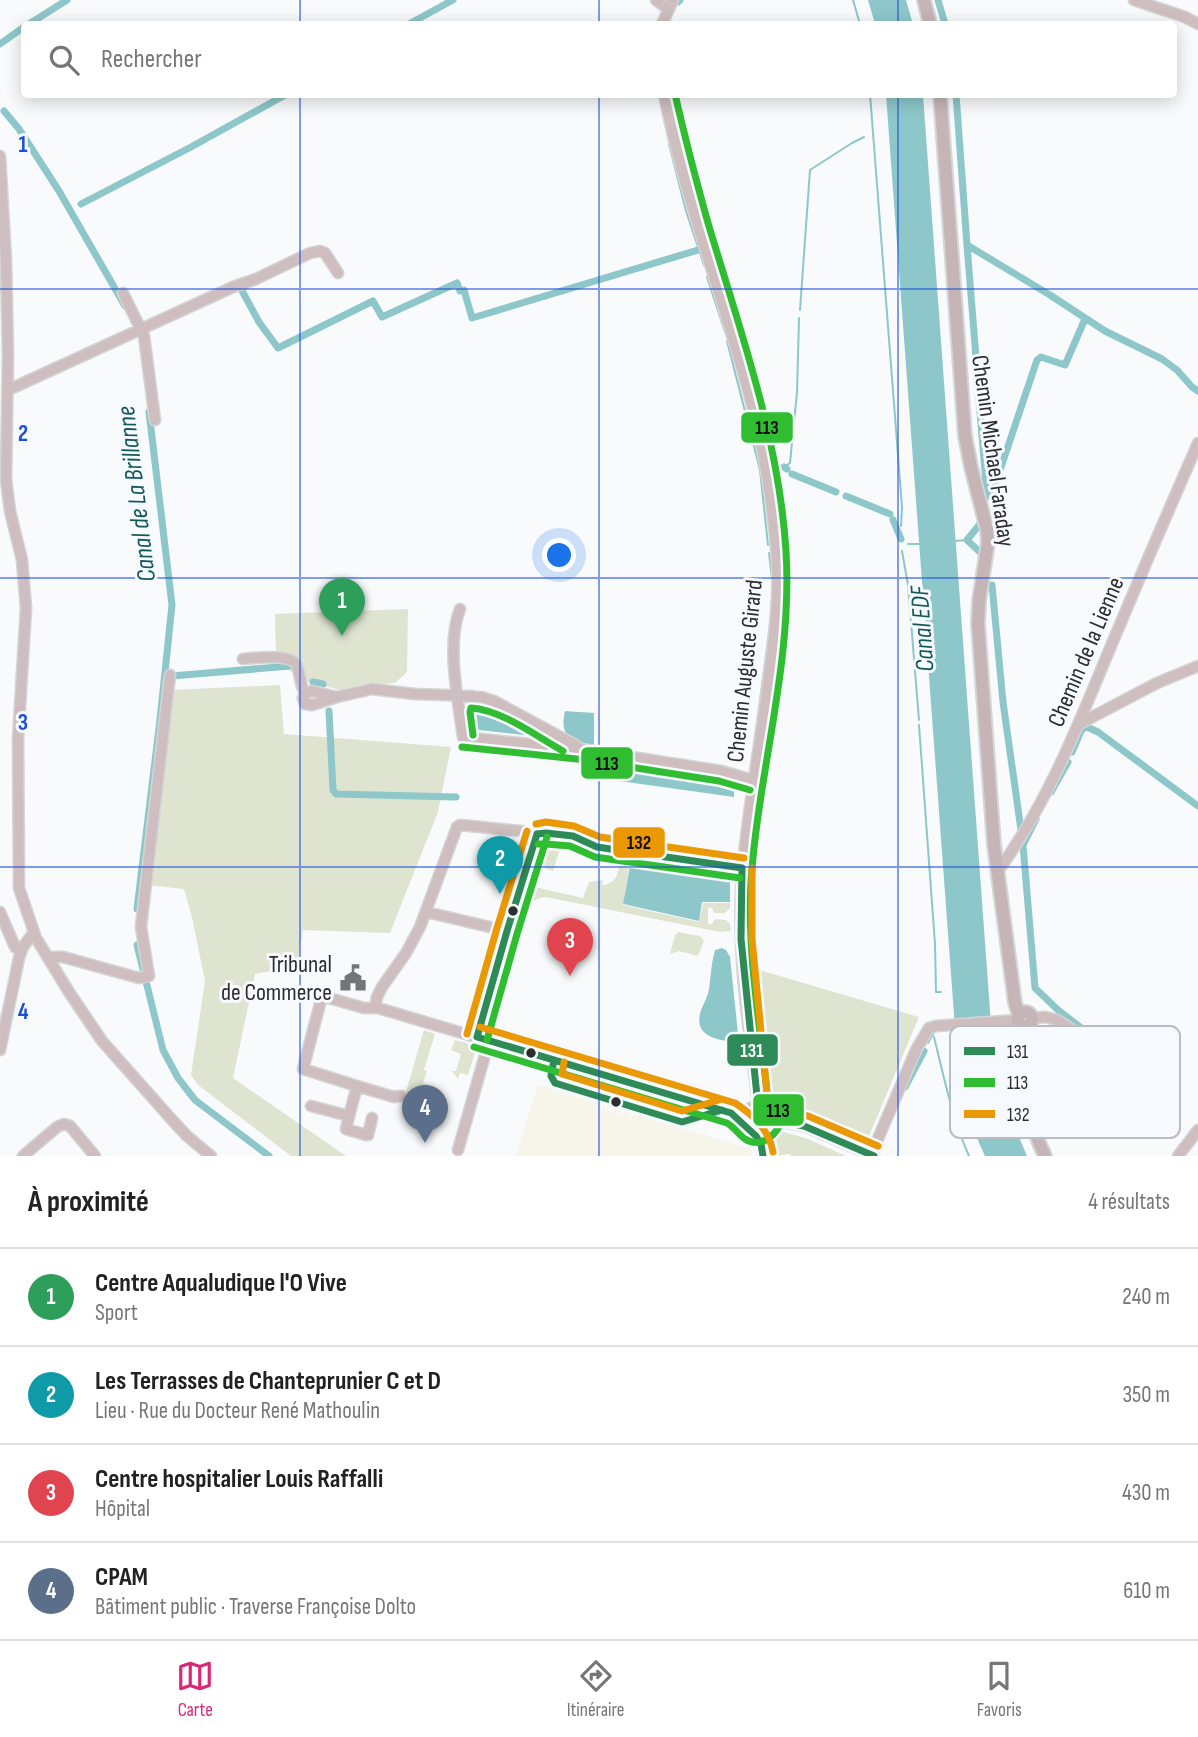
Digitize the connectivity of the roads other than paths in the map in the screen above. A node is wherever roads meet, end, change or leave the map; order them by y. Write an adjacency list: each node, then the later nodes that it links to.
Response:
1 (656, 0): 4 (street)
2 (924, 0): 6 (main road)
3 (1134, 0): 7 (street)
4 (671, 4): 5 (street)
5 (663, 21)
6 (929, 21)
7 (1198, 24)
8 (665, 98): 28 (street, Chemin Auguste Girard)
9 (940, 98): 31 (main road, Chemin Michael Faraday)
10 (0, 156): 14 (street)
11 (338, 273): 13 (street)
12 (123, 293): 13 (street)
13 (137, 330): 14 (street); 15 (street)
14 (8, 390): 35 (street)
15 (155, 420)
16 (1198, 443): 24 (street, Chemin de la Lienne)
17 (460, 609): 21 (street)
18 (243, 659): 21 (street)
19 (1198, 666): 24 (street)
20 (170, 675): 37 (street)
21 (457, 696): 22 (street); 23 (street)
22 (473, 696): 23 (street); 25 (street)
23 (459, 711): 26 (street)
24 (1079, 724): 31 (street, Chemin de la Lienne)
25 (539, 727): 26 (street); 27 (street)
26 (532, 744): 27 (street)
27 (587, 750): 28 (street)
28 (753, 780): 30 (street, Chemin Auguste Girard)
29 (537, 834): 30 (street); 33 (street); 34 (street)
30 (742, 868): 50 (street, Chemin Auguste Girard)
31 (998, 871): 41 (main road, Chemin Michael Faraday)
32 (0, 912): 36 (street)
33 (426, 912): 34 (street); 40 (street)
34 (507, 931): 44 (street)
35 (34, 932): 36 (street); 37 (street)
36 (21, 951): 46 (street)
37 (47, 957): 60 (street)
38 (278, 992): 39 (street)
39 (323, 996): 40 (street); 47 (street)
40 (375, 1008): 44 (street)
41 (1022, 1019): 42 (main road, Chemin Michael Faraday); 43 (street); 57 (street)
42 (1021, 1026)
43 (1066, 1026)
44 (477, 1037): 45 (street)
45 (489, 1041): 50 (street); 56 (street)
46 (0, 1050)
47 (357, 1086): 48 (street); 51 (street)
48 (401, 1096)
49 (311, 1106): 51 (street)
50 (752, 1109): 53 (street); 53 (street)
51 (349, 1116): 52 (street)
52 (372, 1118)
53 (767, 1125): 57 (street); 61 (street)
54 (1198, 1130): 63 (street)
55 (1037, 1138): 62 (main road, Chemin Michael Faraday)
56 (456, 1154)
57 (873, 1155)
58 (23, 1156): 59 (street)
59 (95, 1156)
60 (211, 1156)
61 (763, 1156)
62 (1045, 1156)
63 (1178, 1156)

